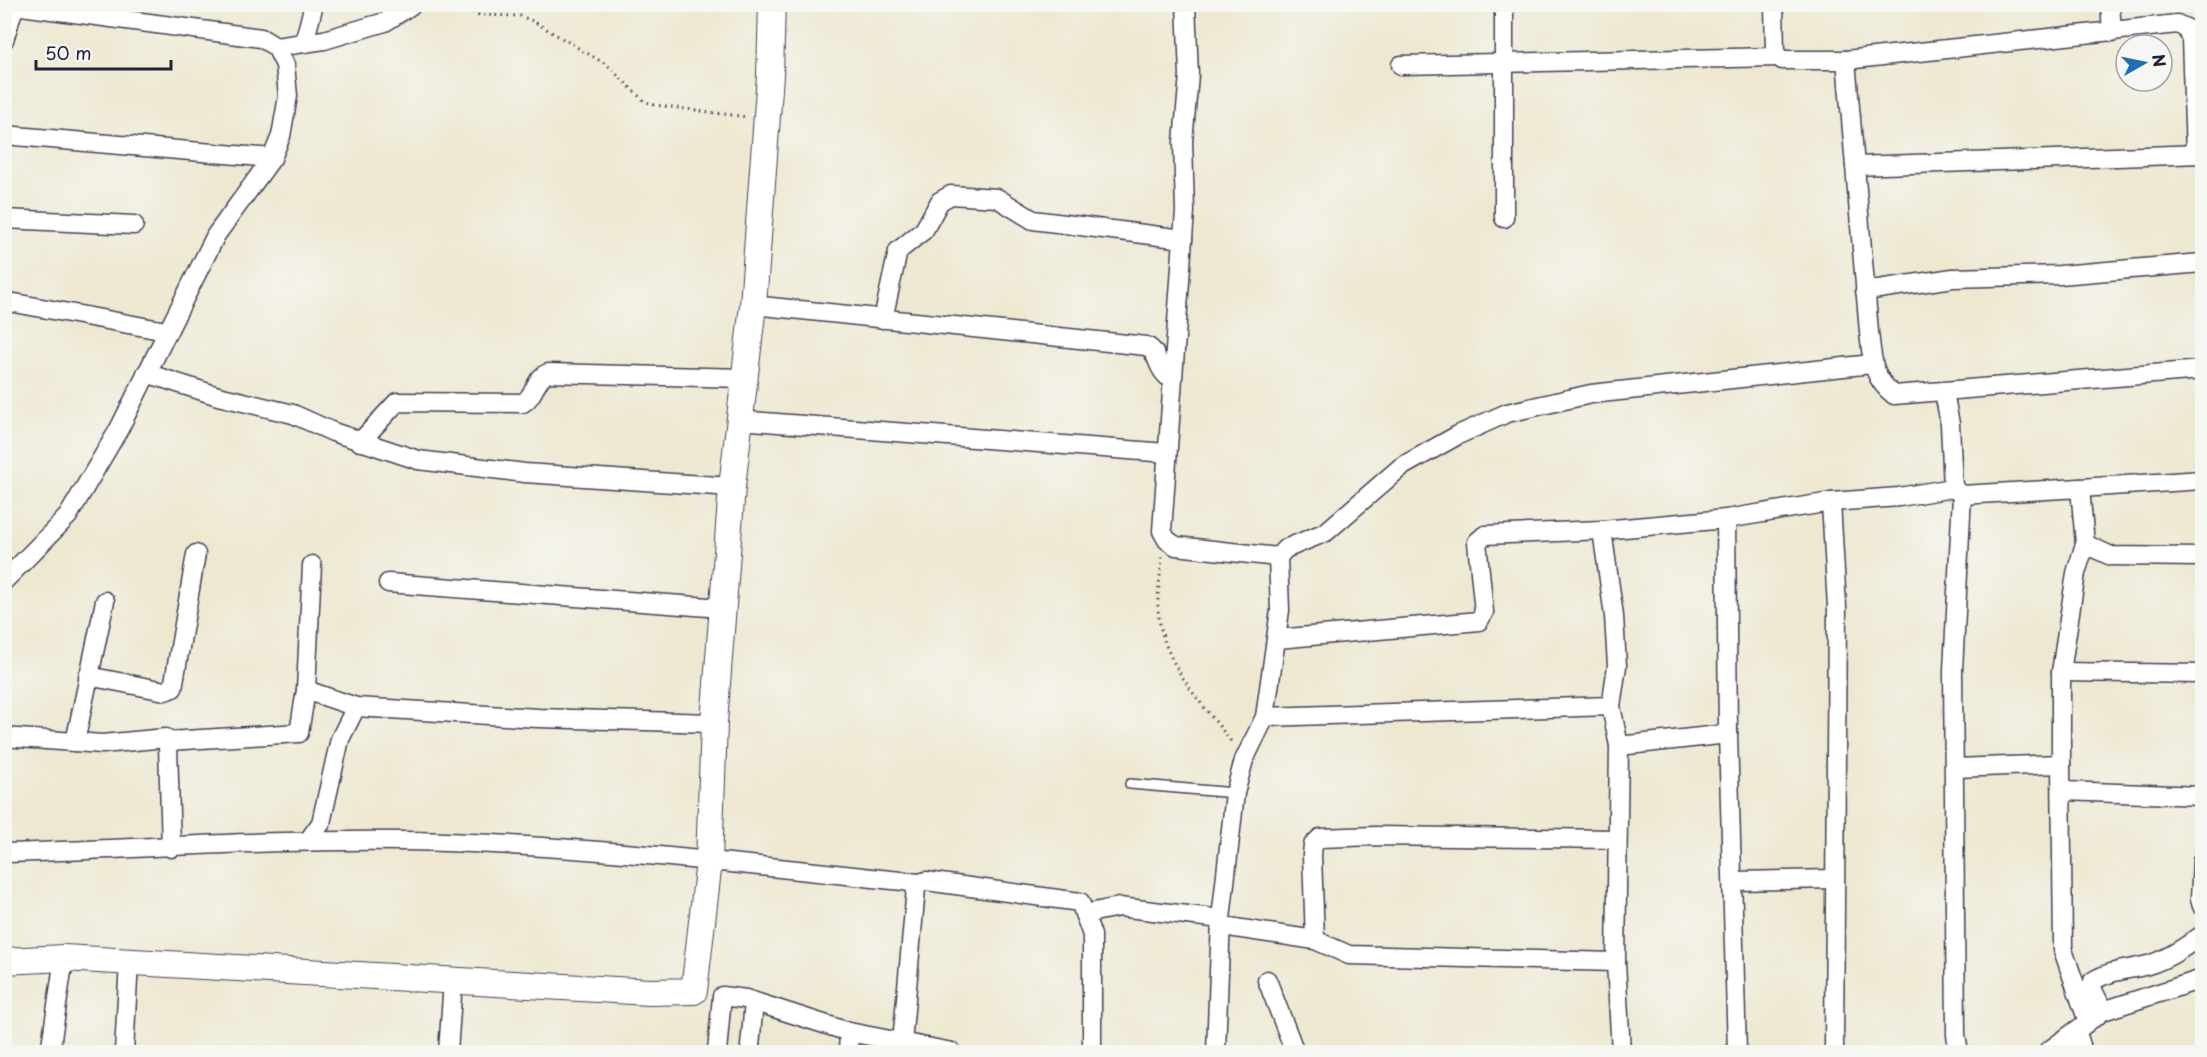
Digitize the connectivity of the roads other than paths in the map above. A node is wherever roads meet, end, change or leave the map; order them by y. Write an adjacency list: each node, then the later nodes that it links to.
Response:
1 (314, 4): 11 (street)
2 (413, 4): 11 (street)
3 (772, 4): 28 (main road)
4 (1186, 4): 24 (street)
5 (1504, 4): 15 (street)
6 (1774, 4): 13 (street)
7 (2110, 4): 9 (street)
8 (12, 8): 10 (street); 12 (street)
9 (2112, 32): 14 (street); 18 (street)
10 (4, 40)
11 (304, 43): 12 (street)
12 (276, 47): 19 (street)
13 (1778, 57): 14 (street); 15 (street)
14 (1846, 60): 20 (street)
15 (1504, 63): 16 (street); 21 (street)
16 (1401, 65)
17 (4, 135): 19 (street)
18 (2199, 154): 20 (street)
19 (272, 158): 30 (street)
20 (1856, 166): 26 (street)
21 (1504, 218)
22 (4, 219): 23 (street)
23 (134, 225)
24 (1182, 239): 29 (street); 35 (street)
25 (2202, 263): 26 (street)
26 (1865, 291): 31 (street)
27 (4, 301): 30 (street)
28 (753, 305): 29 (street); 34 (main road)
29 (883, 319): 35 (street)
30 (166, 331): 33 (street)
31 (1872, 364): 36 (street); 49 (street)
32 (2202, 370): 36 (street)
33 (146, 373): 38 (street); 52 (street)
34 (744, 378): 37 (main road); 38 (street)
35 (1171, 379): 39 (street)
36 (1944, 392): 43 (street)
37 (739, 420): 39 (street); 41 (main road)
38 (360, 442): 41 (street)
39 (1167, 453): 49 (street)
40 (2202, 480): 42 (street)
41 (732, 487): 55 (main road)
42 (2080, 488): 43 (street); 47 (street)
43 (1957, 492): 44 (street); 71 (street)
44 (1831, 502): 45 (street); 82 (street)
45 (1726, 519): 46 (street); 65 (street)
46 (1602, 530): 56 (street); 61 (street)
47 (2085, 544): 50 (street); 57 (street)
48 (196, 554): 59 (street)
49 (1278, 557): 56 (street)
50 (2202, 557)
51 (312, 565): 60 (street)
52 (4, 580)
53 (388, 583): 55 (street)
54 (105, 601): 59 (street)
55 (722, 608): 64 (main road)
56 (1277, 639): 63 (street)
57 (2061, 672): 58 (street); 70 (street)
58 (2202, 674)
59 (88, 676): 68 (street)
60 (306, 690): 62 (street); 67 (street)
61 (1611, 706): 63 (street); 69 (street)
62 (357, 707): 64 (street); 77 (street)
63 (1265, 717): 74 (street)
64 (714, 723): 80 (main road)
65 (1728, 734): 69 (street); 83 (street)
66 (4, 737): 68 (street)
67 (168, 741): 68 (street); 78 (street)
68 (75, 742)
69 (1618, 746): 76 (street)
70 (2061, 764): 71 (street); 73 (street)
71 (1955, 768): 117 (street)
72 (1130, 784): 74 (lane)
73 (2062, 791): 75 (street); 101 (street)
74 (1235, 793): 87 (street)
75 (2202, 796)
76 (1617, 838): 89 (street); 93 (street)
77 (308, 841): 78 (street); 80 (street)
78 (171, 848): 79 (street)
79 (4, 853)
80 (709, 861): 84 (street); 97 (main road)
81 (2202, 861): 85 (street)
82 (1834, 879): 83 (street); 116 (street)
83 (1734, 881): 115 (street)
84 (920, 883): 86 (street); 103 (street)
85 (2202, 906)
86 (1084, 914): 87 (street); 111 (street)
87 (1221, 922): 89 (street); 112 (street)
88 (2202, 935): 100 (street)
89 (1315, 940): 93 (street)
90 (64, 958): 91 (main road); 92 (main road); 105 (street)
91 (4, 961)
92 (129, 962): 96 (main road); 106 (street)
93 (1616, 962): 114 (street)
94 (2202, 979): 100 (street)
95 (1267, 980): 113 (street)
96 (453, 981): 97 (main road); 107 (street)
97 (694, 991): 98 (street)
98 (722, 996): 99 (street); 108 (street)
99 (754, 1002): 102 (street); 104 (street)
100 (2103, 1011): 101 (street)
101 (2083, 1027): 118 (street); 119 (street)
102 (849, 1032): 103 (street); 109 (street)
103 (903, 1043): 110 (street)
104 (750, 1046)
105 (50, 1053)
106 (124, 1053)
107 (448, 1053)
108 (717, 1053)
109 (848, 1053)
110 (952, 1053)
111 (1092, 1053)
112 (1215, 1053)
113 (1295, 1053)
114 (1621, 1053)
115 (1737, 1053)
116 (1834, 1053)
117 (1959, 1053)
118 (2047, 1053)
119 (2083, 1053)

